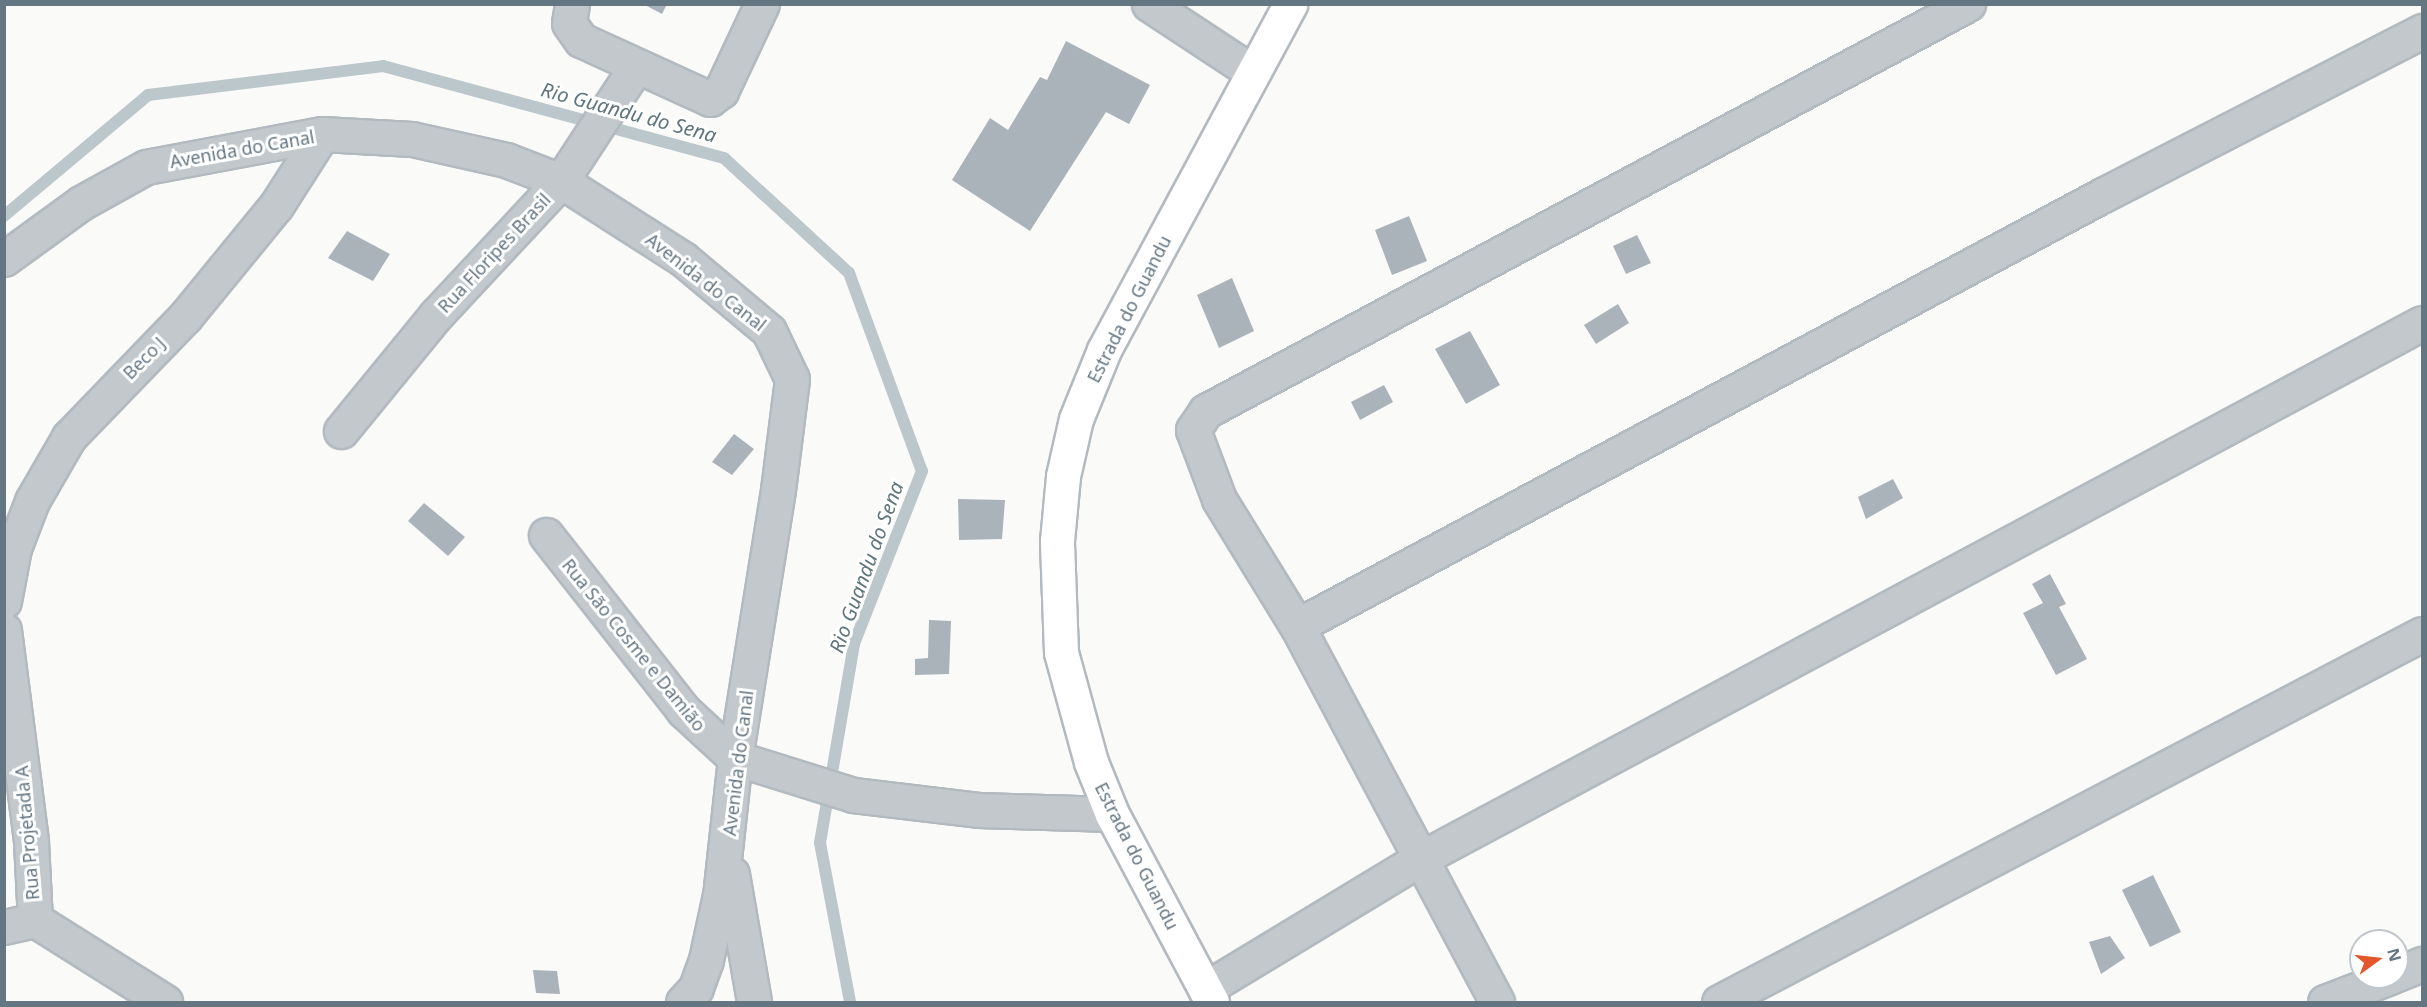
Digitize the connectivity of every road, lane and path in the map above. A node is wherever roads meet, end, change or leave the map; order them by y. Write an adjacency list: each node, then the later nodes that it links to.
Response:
1 (572, 4): 8 (street)
2 (762, 4): 8 (street)
3 (1149, 4): 7 (street)
4 (1290, 4): 7 (street, Estrada do Guandu)
5 (1968, 4): 16 (street)
6 (2422, 31): 16 (street)
7 (1252, 72): 20 (street, Estrada do Guandu)
8 (629, 79): 10 (street, Rua Floripes Brasil)
9 (322, 134): 10 (street, Avenida do Canal); 11 (street, Avenida do Canal); 15 (street, Beco J)
10 (569, 170): 13 (street, Rua Floripes Brasil); 19 (street, Avenida do Canal)
11 (4, 260)
12 (2422, 323): 22 (street)
13 (341, 430)
14 (546, 535): 19 (street, Rua São Cosme e Damião)
15 (4, 601)
16 (1297, 626): 22 (street)
17 (4, 630): 23 (street, Rua Projetada A)
18 (2422, 634): 30 (street)
19 (735, 758): 20 (street, Rua São Cosme e Damião); 21 (street, Avenida do Canal)
20 (1112, 814): 25 (street, Estrada do Guandu)
21 (728, 852): 27 (street, Avenida do Canal); 28 (street)
22 (1418, 860): 25 (street); 29 (street)
23 (20, 924): 26 (street, Rua Projetada A)
24 (2359, 989): 31 (street)
25 (1209, 996)
26 (165, 1002)
27 (683, 1002)
28 (754, 1002)
29 (1497, 1002)
30 (1719, 1002)
31 (2325, 1002)

